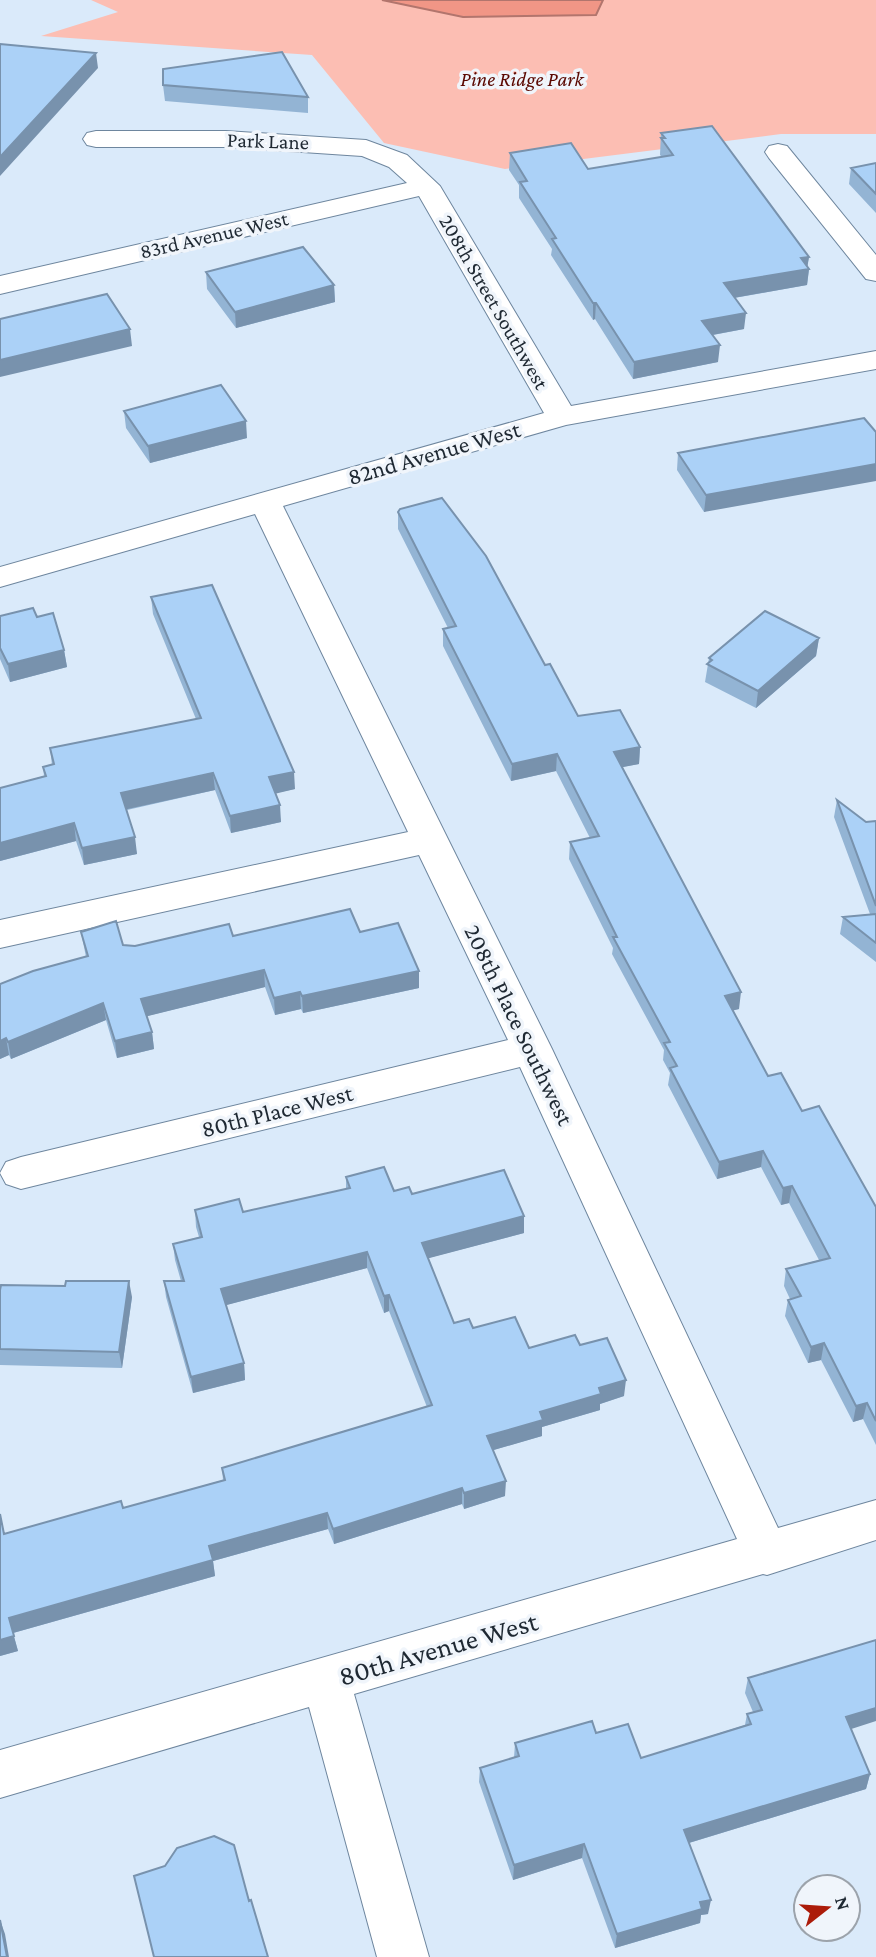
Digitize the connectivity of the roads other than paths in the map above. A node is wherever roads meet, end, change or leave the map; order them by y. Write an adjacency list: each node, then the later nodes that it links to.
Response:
1 (96, 139): 3 (street, Park Lane)
2 (778, 152): 4 (street)
3 (427, 186): 5 (street, 83rd Avenue West); 7 (street, 208th Street Southwest)
4 (876, 273)
5 (0, 285)
6 (876, 360): 7 (street, 82nd Avenue West)
7 (562, 418): 8 (street, 82nd Avenue West)
8 (264, 500): 9 (street, 82nd Avenue West); 10 (street, 208th Place Southwest)
9 (0, 577)
10 (430, 841): 11 (street); 12 (street, 208th Place Southwest)
11 (0, 934)
12 (532, 1049): 13 (street, 80th Place West); 15 (street, 208th Place Southwest)
13 (21, 1172)
14 (876, 1520): 15 (street, 80th Avenue West)
15 (767, 1553): 16 (street, 80th Avenue West)
16 (326, 1680): 17 (street, 80th Avenue West); 18 (street)
17 (0, 1774)
18 (403, 1957)

